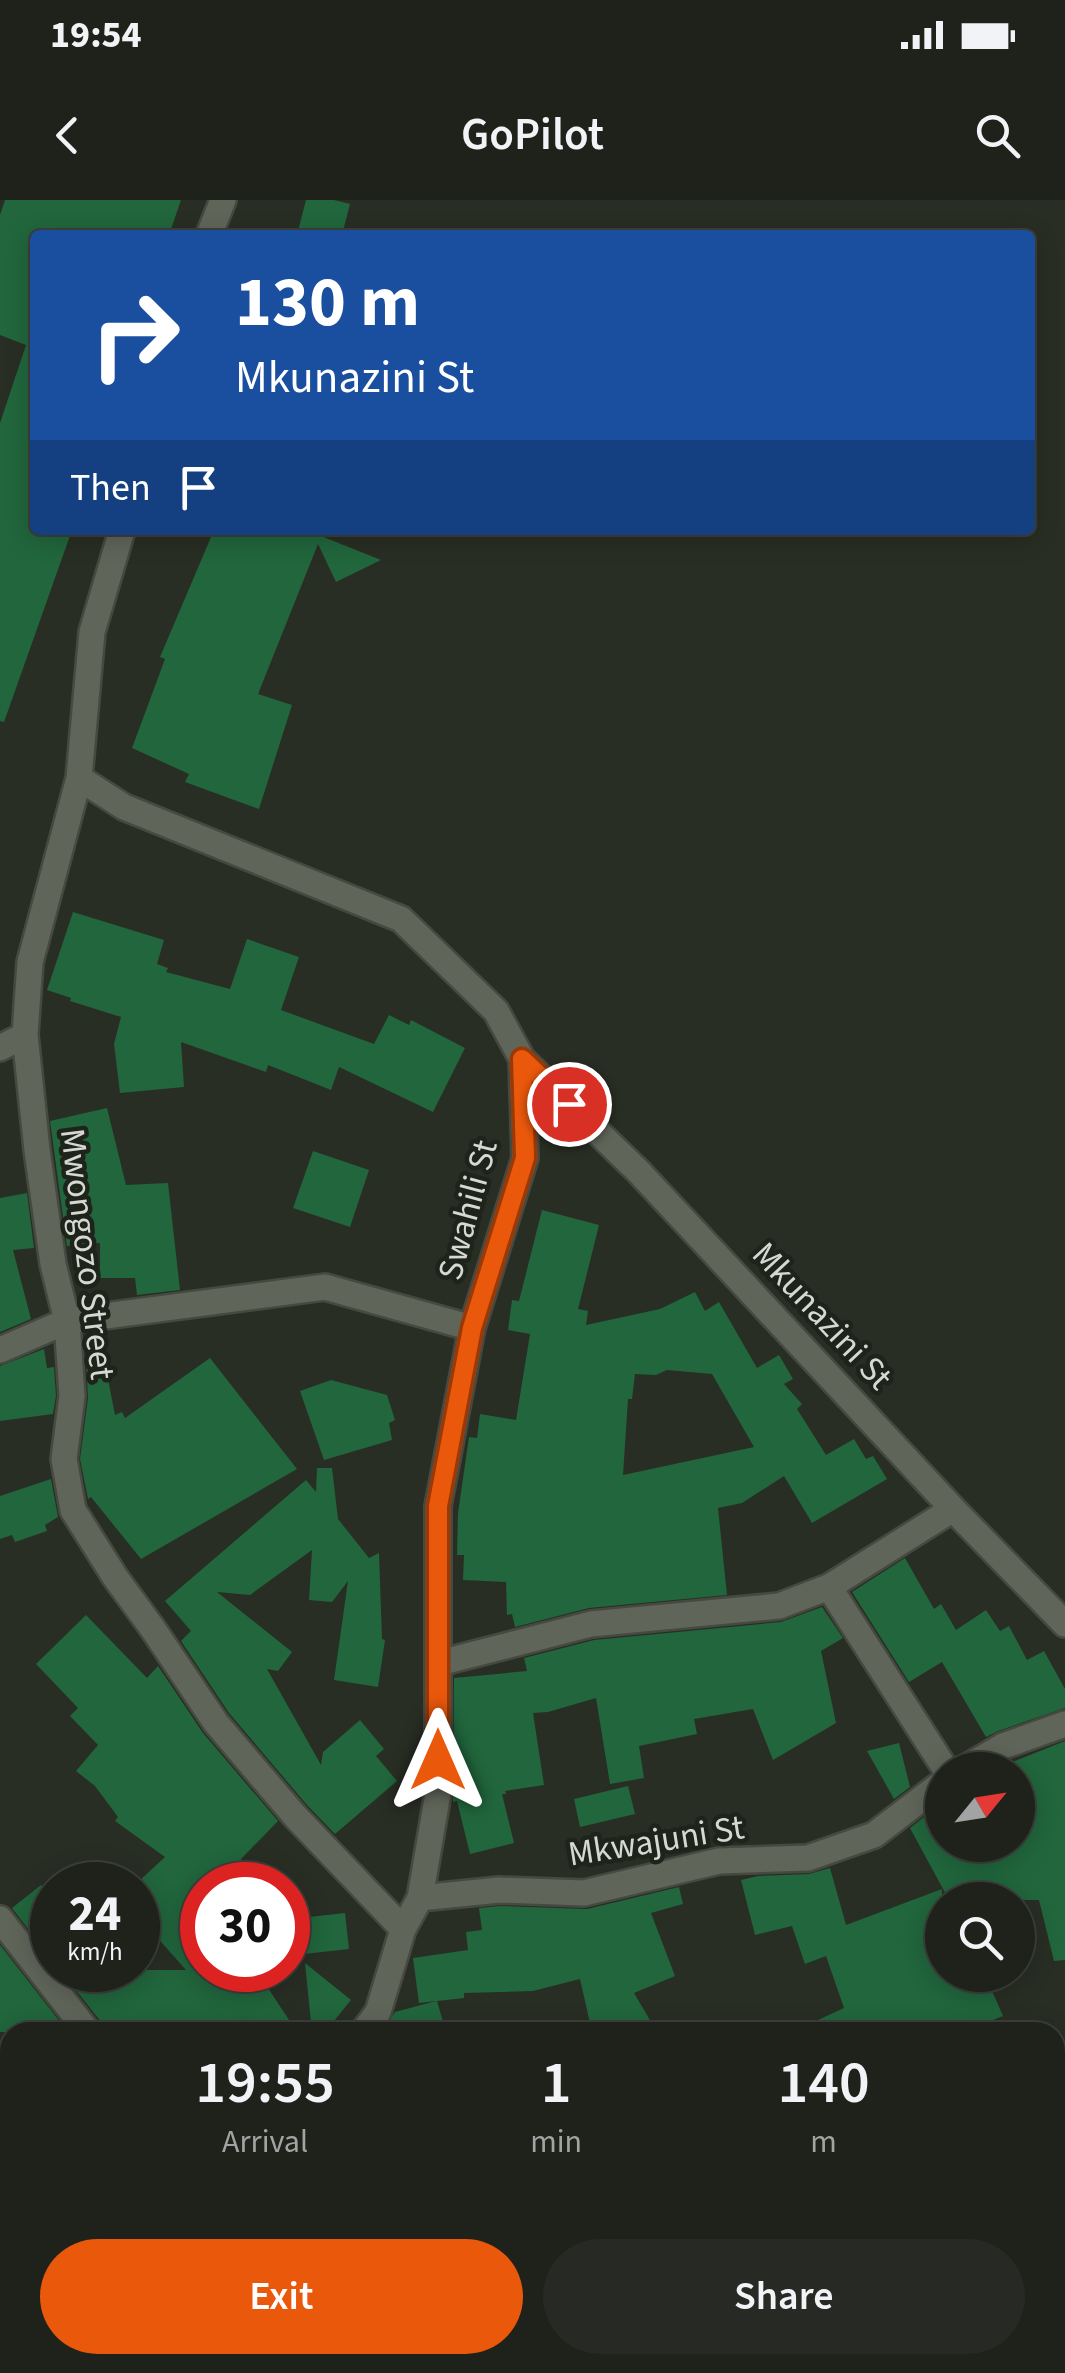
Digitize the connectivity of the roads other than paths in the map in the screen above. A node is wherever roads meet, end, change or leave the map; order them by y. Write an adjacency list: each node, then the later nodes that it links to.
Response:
1 (223, 200): 2 (street)
2 (211, 230)
3 (121, 535): 4 (street)
4 (79, 778): 5 (street, Mwongozo Street); 7 (street, Swahili St)
5 (25, 1035): 6 (street); 8 (street, Mwongozo Street)
6 (0, 1048)
7 (522, 1059): 9 (street, Swahili St); 11 (street, Mkunazini St)
8 (67, 1321): 9 (street); 10 (street); 21 (street, Mwongozo Street)
9 (472, 1328): 14 (street, Swahili St)
10 (0, 1350)
11 (954, 1509): 12 (street); 13 (street, Mkunazini St)
12 (829, 1587): 14 (street); 16 (street)
13 (1065, 1624)
14 (438, 1663): 19 (street, Swahili St)
15 (1065, 1724): 17 (street)
16 (934, 1752)
17 (993, 1752)
18 (925, 1796): 19 (street, Mkwajuni St)
19 (420, 1898): 21 (street, Swahili St)
20 (0, 1919): 22 (street)
21 (402, 1929): 25 (street, Swahili St)
22 (24, 1952): 23 (street); 24 (street)
23 (0, 1965)
24 (80, 2022)
25 (377, 2022)

